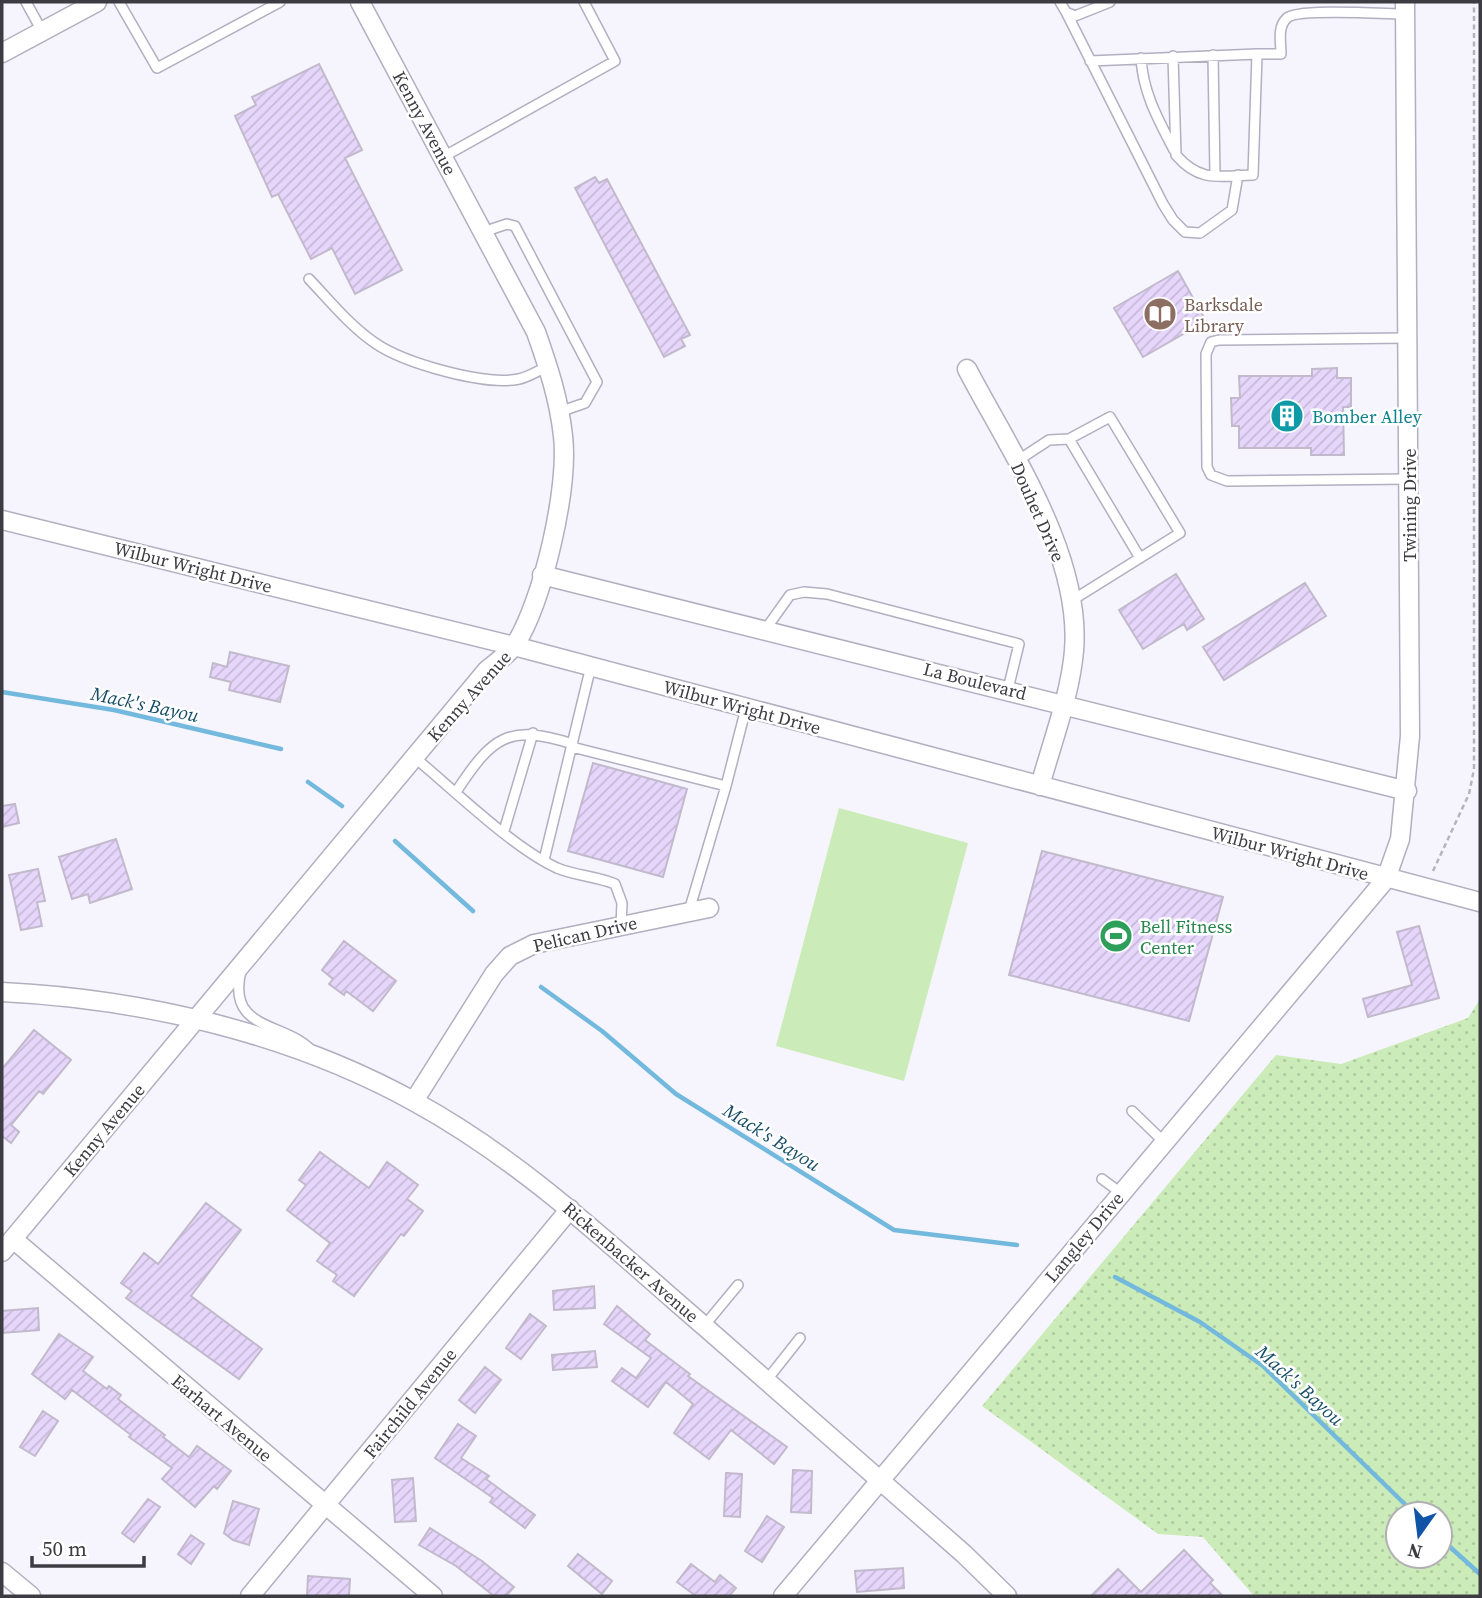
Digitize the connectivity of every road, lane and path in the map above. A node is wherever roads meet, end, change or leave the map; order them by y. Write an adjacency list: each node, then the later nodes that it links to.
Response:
1 (26, 2): 12 (lane)
2 (97, 2): 12 (street)
3 (119, 2): 4 (lane)
4 (280, 2)
5 (360, 2): 20 (street, Kenny Avenue)
6 (584, 2): 20 (lane)
7 (1059, 2): 11 (lane)
8 (1110, 2): 11 (lane)
9 (1474, 2): 51 (path)
10 (1405, 8): 14 (lane); 25 (street, Twining Drive)
11 (1066, 12): 18 (lane)
12 (41, 31): 13 (street)
13 (2, 53)
14 (1257, 54): 15 (lane); 21 (lane)
15 (1213, 55): 16 (lane); 22 (lane)
16 (1173, 56): 17 (lane); 19 (lane)
17 (1141, 58): 18 (lane); 19 (lane)
18 (1090, 61): 21 (lane)
19 (1176, 155): 22 (lane)
20 (443, 157): 23 (street, Kenny Avenue)
21 (1238, 175): 22 (lane)
22 (1215, 176)
23 (483, 232): 26 (street, Kenny Avenue); 28 (lane)
24 (309, 279): 26 (lane)
25 (1408, 338): 31 (street, Twining Drive); 31 (lane)
26 (549, 366): 28 (street, Kenny Avenue)
27 (967, 369): 30 (street, Douhet Drive)
28 (559, 412): 34 (street, Kenny Avenue)
29 (1069, 439): 30 (lane); 33 (lane); 33 (lane)
30 (1016, 461): 35 (street, Douhet Drive)
31 (1409, 480): 47 (street, Twining Drive)
32 (2, 520): 37 (street, Wilbur Wright Drive)
33 (1140, 558): 35 (lane)
34 (542, 575): 36 (street, La Boulevard); 37 (street, Kenny Avenue)
35 (1071, 601): 40 (street, Douhet Drive)
36 (765, 630): 39 (street, La Boulevard); 39 (lane)
37 (514, 646): 38 (street, Wilbur Wright Drive); 44 (street, Kenny Avenue)
38 (591, 666): 41 (street, Wilbur Wright Drive); 43 (lane)
39 (1008, 689): 40 (street, La Boulevard)
40 (1062, 702): 46 (street, Douhet Drive); 47 (street, La Boulevard)
41 (746, 708): 45 (lane); 46 (street, Wilbur Wright Drive)
42 (533, 733): 43 (lane); 48 (lane); 49 (lane)
43 (573, 745): 45 (lane); 50 (lane)
44 (415, 757): 48 (lane); 57 (street, Kenny Avenue)
45 (726, 786): 55 (lane)
46 (1040, 786): 52 (street, Wilbur Wright Drive)
47 (1406, 791): 52 (street, Twining Drive)
48 (456, 792): 49 (lane)
49 (504, 831): 50 (lane)
50 (544, 860): 56 (lane)
51 (1432, 874)
52 (1386, 878): 53 (street, Wilbur Wright Drive); 63 (street, Langley Drive)
53 (1480, 902)
54 (709, 908): 55 (street, Pelican Drive)
55 (689, 911): 56 (street, Pelican Drive)
56 (621, 925): 61 (street, Pelican Drive)
57 (243, 965): 59 (street, Kenny Avenue); 60 (lane)
58 (2, 992): 59 (street, Rickenbacker Avenue)
59 (196, 1020): 60 (street, Rickenbacker Avenue); 67 (street, Kenny Avenue)
60 (317, 1057): 61 (street, Rickenbacker Avenue)
61 (414, 1101): 66 (street, Rickenbacker Avenue)
62 (1132, 1111): 63 (lane)
63 (1164, 1142): 65 (street, Langley Drive)
64 (1102, 1179): 65 (lane)
65 (1121, 1193): 72 (street, Langley Drive)
66 (570, 1209): 69 (street, Rickenbacker Avenue); 73 (street, Fairchild Avenue)
67 (7, 1245): 73 (street, Earhart Avenue)
68 (738, 1285): 69 (lane)
69 (704, 1326): 71 (street, Rickenbacker Avenue)
70 (800, 1339): 71 (lane)
71 (766, 1381): 72 (street, Rickenbacker Avenue)
72 (880, 1480): 78 (street, Langley Drive); 79 (street, Rickenbacker Avenue)
73 (326, 1507): 76 (street, Fairchild Avenue); 77 (street, Earhart Avenue)
74 (2, 1572): 75 (street)
75 (31, 1596)
76 (250, 1596)
77 (433, 1596)
78 (783, 1596)
79 (1007, 1596)

